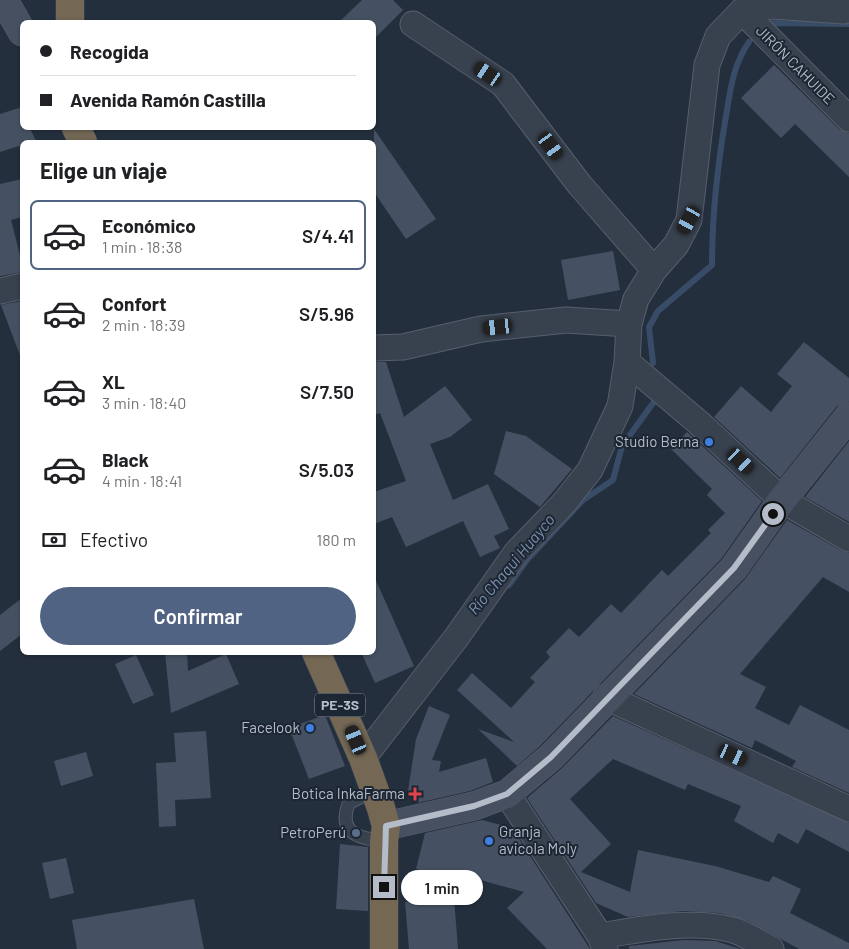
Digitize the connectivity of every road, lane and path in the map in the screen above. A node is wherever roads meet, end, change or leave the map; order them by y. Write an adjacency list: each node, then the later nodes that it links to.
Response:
1 (4, 0): 7 (street)
2 (70, 0): 5 (highway)
3 (849, 9): 4 (street)
4 (742, 11): 8 (street, JIRÓN CAHUIDE); 9 (street)
5 (70, 20)
6 (413, 24): 9 (street)
7 (20, 28)
8 (849, 119)
9 (654, 270): 12 (street)
10 (20, 286): 11 (street)
11 (0, 291)
12 (629, 324): 13 (street); 14 (street)
13 (376, 348)
14 (627, 362): 16 (street); 20 (street)
15 (849, 416): 16 (street)
16 (782, 500): 17 (street); 19 (street)
17 (849, 539)
18 (317, 655): 20 (highway, PE-3S)
19 (606, 697): 22 (street); 23 (street)
20 (363, 758): 21 (highway, PE-3S)
21 (375, 790): 24 (highway, PE-3S); 24 (lane)
22 (507, 794): 24 (street); 25 (street)
23 (849, 810)
24 (385, 834): 26 (highway, PE-3S)
25 (602, 943): 27 (street)
26 (384, 949)
27 (771, 949)

